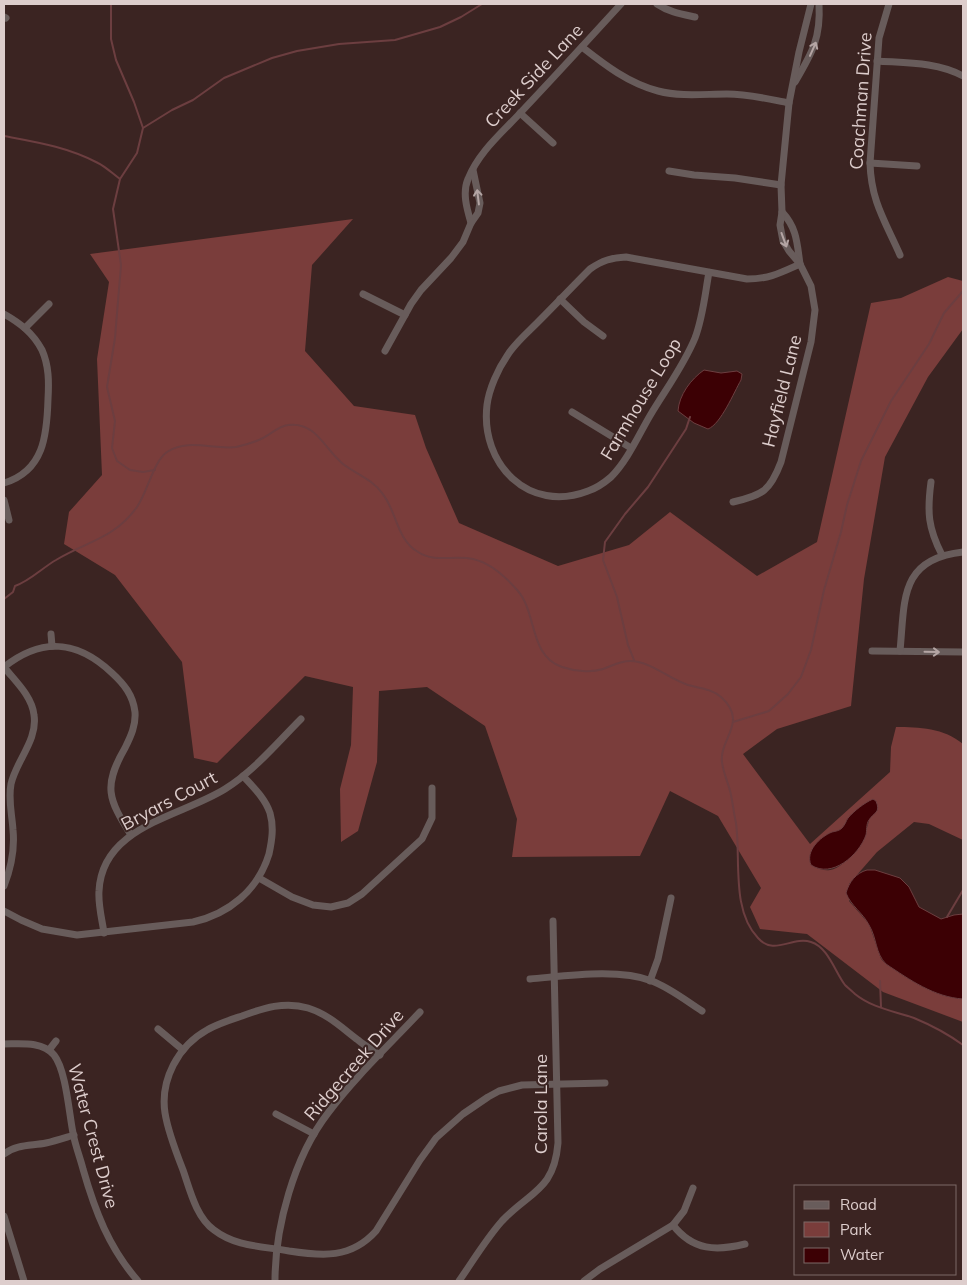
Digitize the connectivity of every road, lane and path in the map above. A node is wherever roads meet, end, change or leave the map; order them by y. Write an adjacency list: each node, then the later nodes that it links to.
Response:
1 (621, 4): 7 (street, Creek Side Lane)
2 (657, 4): 6 (street)
3 (811, 4): 10 (street, Hayfield Lane)
4 (819, 4): 10 (street, Hayfield Lane, one-way to 4)
5 (889, 4): 8 (street, Coachman Drive)
6 (695, 17)
7 (582, 46): 11 (street); 12 (street, Creek Side Lane)
8 (877, 61): 9 (street); 14 (street, Coachman Drive)
9 (963, 76)
10 (791, 89): 11 (street, Hayfield Lane)
11 (788, 103): 18 (street, Hayfield Lane)
12 (520, 113): 13 (street); 16 (street, Creek Side Lane)
13 (554, 143)
14 (870, 163): 15 (street); 21 (street, Coachman Drive)
15 (917, 166)
16 (472, 170): 20 (street, Creek Side Lane); 20 (street, one-way to 16)
17 (668, 171): 18 (street)
18 (781, 184): 19 (street, Hayfield Lane)
19 (782, 212): 22 (street, Hayfield Lane); 22 (street, Hayfield Lane, one-way to 22)
20 (471, 223): 28 (street)
21 (900, 255)
22 (800, 264): 23 (street, Farmhouse Loop); 37 (street, Hayfield Lane)
23 (709, 272): 25 (street, Farmhouse Loop); 33 (street, Farmhouse Loop)
24 (364, 294): 28 (street)
25 (560, 299): 30 (street); 33 (street, Farmhouse Loop)
26 (49, 304): 29 (street)
27 (4, 314): 29 (street)
28 (405, 315): 31 (street)
29 (25, 328): 35 (street)
30 (603, 336)
31 (385, 351)
32 (572, 412): 33 (street)
33 (631, 448)
34 (931, 482): 40 (street)
35 (4, 483)
36 (4, 500): 38 (street)
37 (733, 502)
38 (9, 520)
39 (963, 552): 40 (street)
40 (942, 556): 44 (street)
41 (51, 634): 42 (street)
42 (52, 646): 46 (street); 50 (street)
43 (872, 651): 44 (street)
44 (900, 651): 45 (street, one-way to 45)
45 (963, 652)
46 (4, 667): 52 (street)
47 (301, 719): 48 (street, Bryars Court)
48 (243, 776): 50 (street, Bryars Court); 51 (street)
49 (432, 788): 51 (street)
50 (131, 835): 56 (street, Bryars Court)
51 (259, 878): 56 (street)
52 (4, 886)
53 (671, 898): 59 (street)
54 (4, 911): 56 (street)
55 (552, 921): 57 (street, Carola Lane)
56 (104, 933)
57 (554, 977): 58 (street); 59 (street); 68 (street, Carola Lane)
58 (530, 979)
59 (650, 981): 60 (street)
60 (702, 1011)
61 (420, 1012): 67 (street, Ridgecreek Drive)
62 (158, 1029): 66 (street)
63 (56, 1041): 65 (street, Water Crest Drive)
64 (4, 1044): 65 (street, Water Crest Drive)
65 (49, 1050): 72 (street, Water Crest Drive)
66 (183, 1050): 67 (street); 78 (street)
67 (380, 1055): 71 (street, Ridgecreek Drive)
68 (557, 1083): 69 (street); 78 (street); 82 (street, Carola Lane)
69 (605, 1083)
70 (276, 1114): 71 (street)
71 (314, 1134): 78 (street, Ridgecreek Drive)
72 (74, 1136): 73 (street); 80 (street, Water Crest Drive)
73 (4, 1153)
74 (693, 1188): 76 (street)
75 (4, 1216): 79 (street)
76 (673, 1225): 77 (street); 83 (street)
77 (746, 1244)
78 (278, 1249): 81 (street, Ridgecreek Drive)
79 (24, 1281)
80 (138, 1281)
81 (275, 1281)
82 (459, 1281)
83 (584, 1281)

